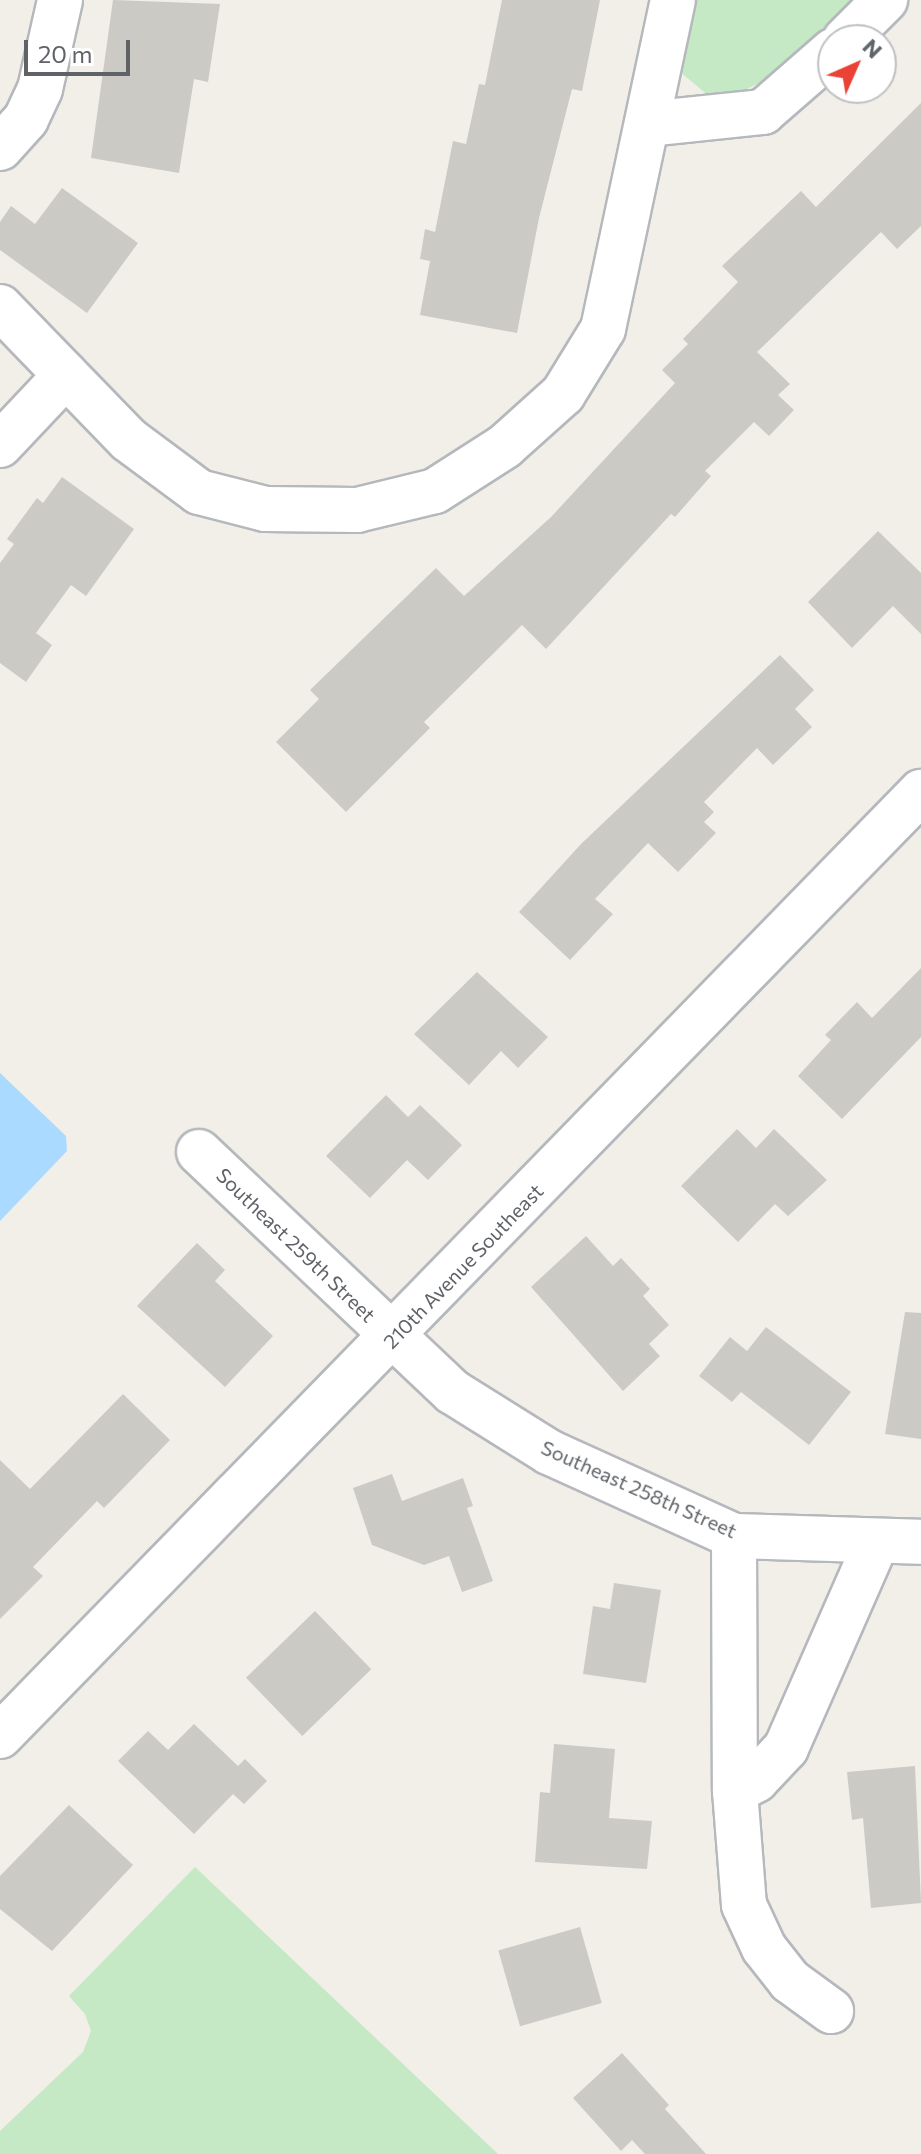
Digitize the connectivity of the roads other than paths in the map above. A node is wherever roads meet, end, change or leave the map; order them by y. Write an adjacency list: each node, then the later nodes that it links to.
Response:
1 (60, 0): 7 (street)
2 (673, 0): 6 (street)
3 (885, 0): 4 (street)
4 (861, 24)
5 (817, 65): 6 (street)
6 (647, 124): 9 (street)
7 (0, 148)
8 (0, 307): 9 (street)
9 (66, 375): 10 (street)
10 (0, 445)
11 (921, 792): 13 (street, 210th Avenue Southeast)
12 (199, 1152): 13 (street, Southeast 259th Street)
13 (392, 1338): 14 (street, Southeast 258th Street); 17 (street, 210th Avenue Southeast)
14 (734, 1536): 15 (street, Southeast 258th Street); 18 (street)
15 (877, 1541): 16 (street, Southeast 258th Street); 18 (street)
16 (921, 1542)
17 (0, 1736)
18 (735, 1791): 19 (street)
19 (831, 2011)

